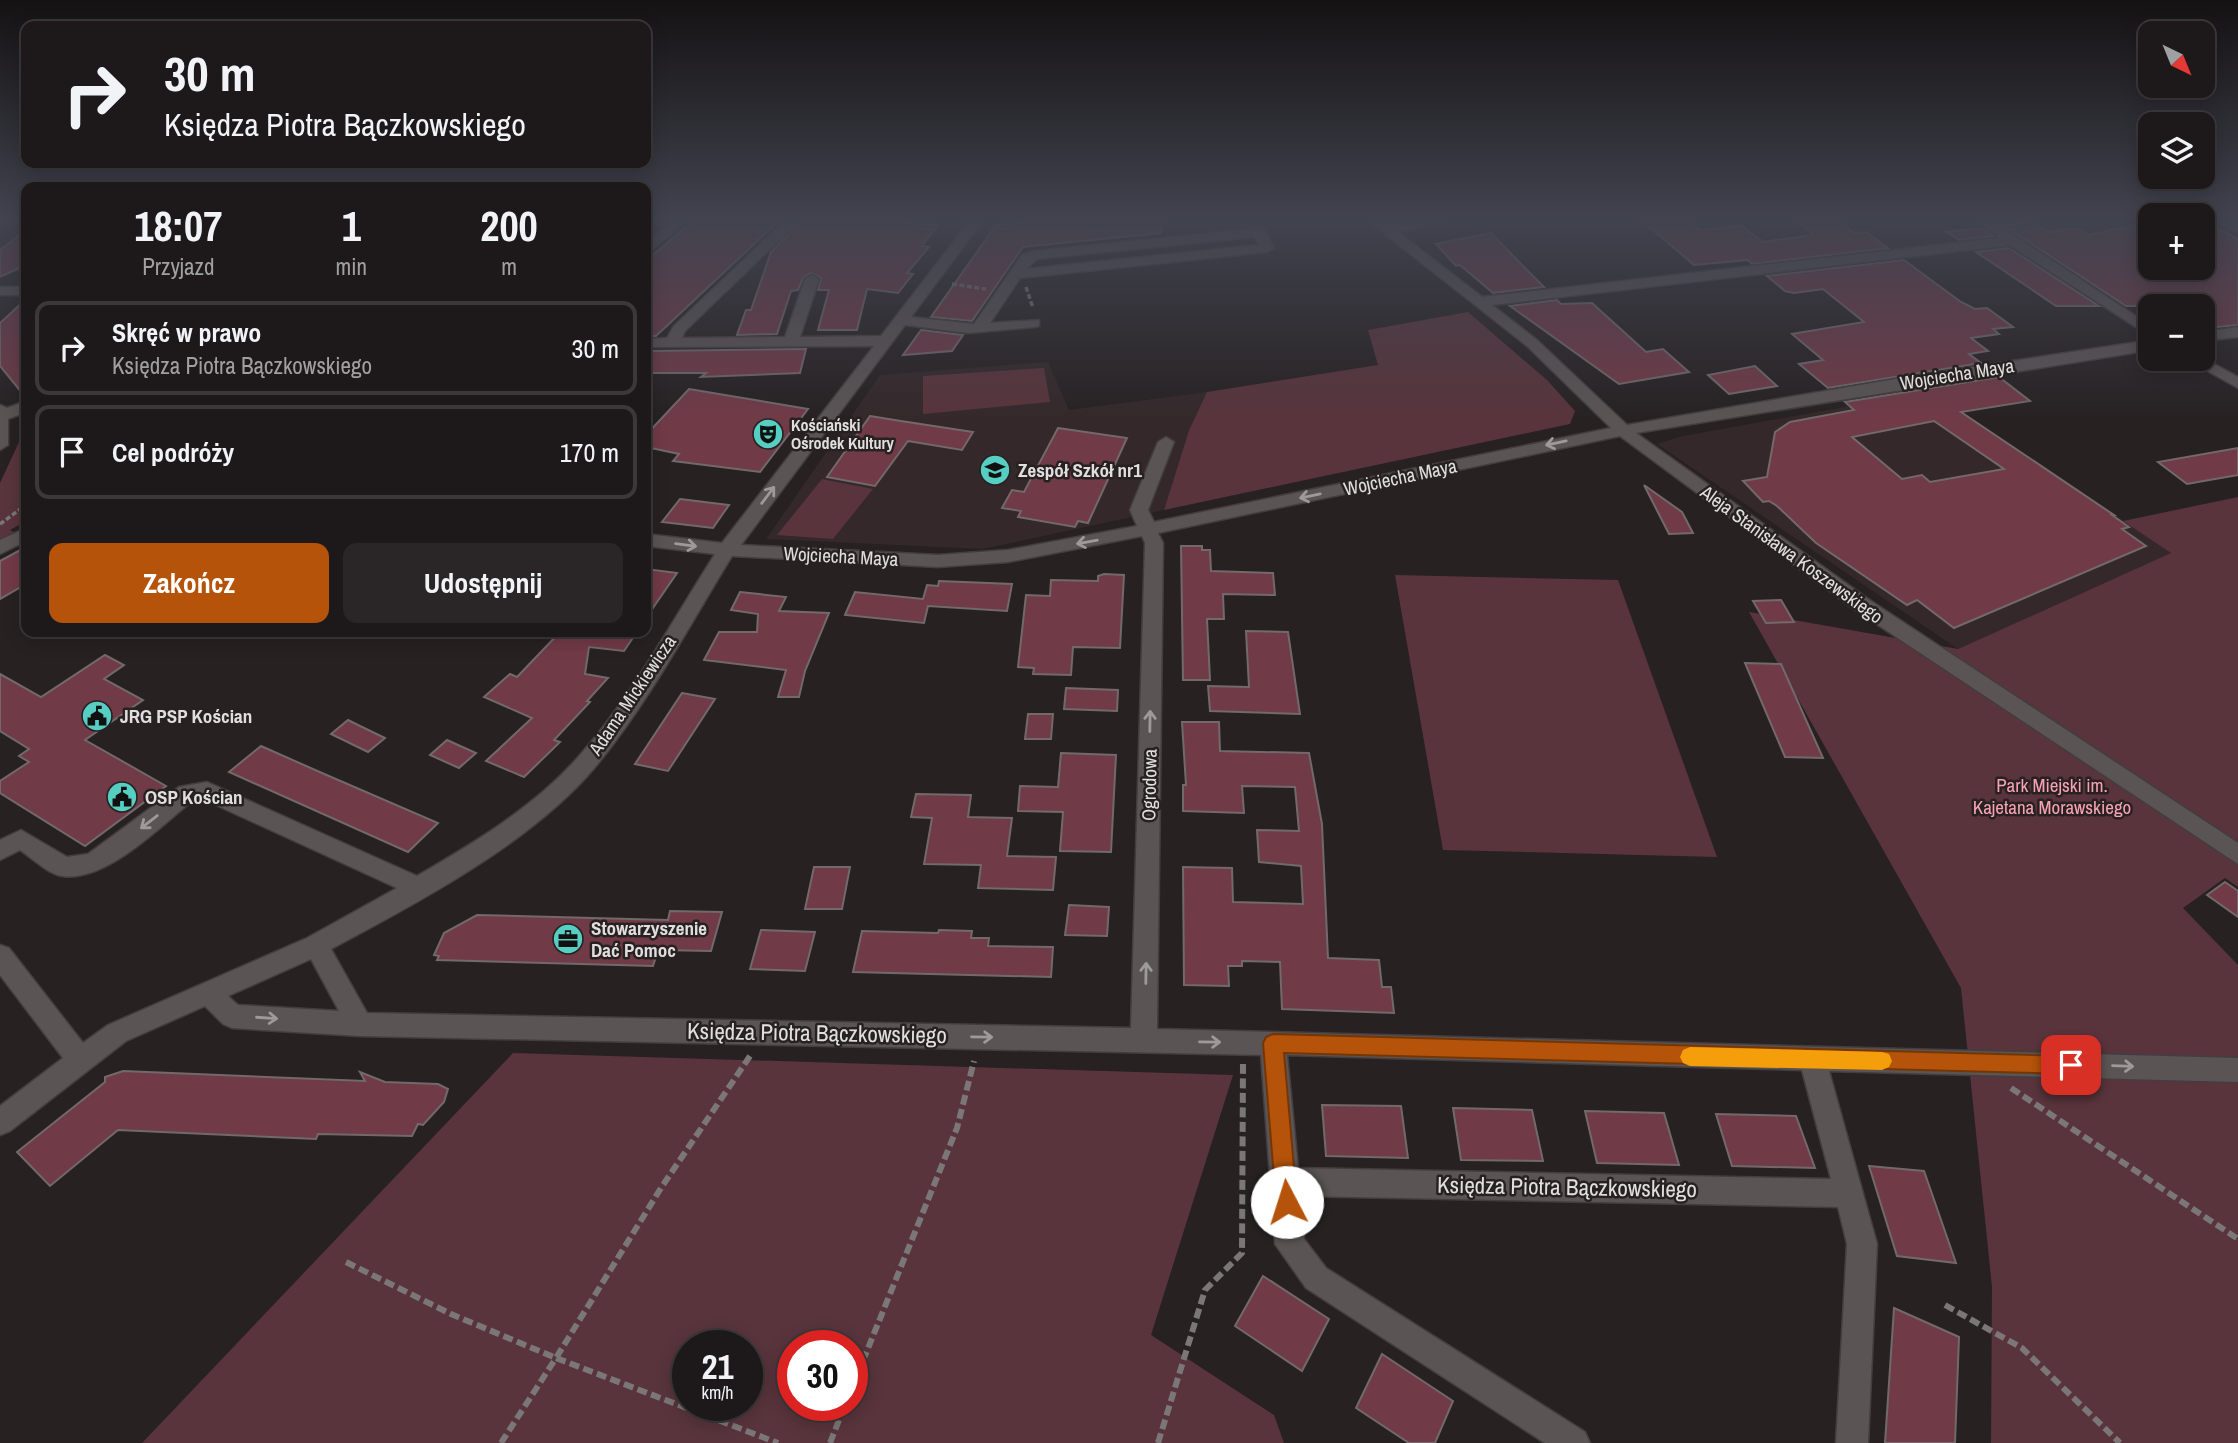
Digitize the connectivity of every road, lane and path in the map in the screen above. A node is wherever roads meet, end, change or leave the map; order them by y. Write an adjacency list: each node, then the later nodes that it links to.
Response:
1 (724, 286): 22 (street)
2 (809, 286): 20 (street)
3 (927, 286): 13 (street, Adama Mickiewicza)
4 (967, 286): 11 (path)
5 (1007, 286): 11 (street)
6 (1459, 286): 12 (street, Aleja Stanisława Koszewskiego)
7 (1616, 286): 12 (street)
8 (2081, 286): 15 (street)
9 (0, 291): 10 (street)
10 (21, 291)
11 (1003, 292): 16 (street)
12 (1479, 302): 28 (street, Aleja Stanisława Koszewskiego)
13 (901, 320): 16 (street); 19 (street, Adama Mickiewicza)
14 (1034, 323): 16 (street)
15 (2138, 324)
16 (978, 329)
17 (2238, 332): 18 (street)
18 (2215, 335)
19 (885, 341): 20 (street); 37 (street, Adama Mickiewicza, one-way to 19)
20 (791, 342): 22 (street)
21 (651, 343): 22 (street)
22 (672, 343)
23 (2138, 347): 28 (street, Wojciecha Maya)
24 (2215, 370): 25 (street)
25 (2238, 383)
26 (21, 408): 27 (street)
27 (1, 414): 30 (street)
28 (1624, 431): 33 (street, Wojciecha Maya, one-way to 33); 39 (street, Aleja Stanisława Koszewskiego)
29 (1166, 442): 33 (street, Ogrodowa)
30 (0, 445)
31 (21, 509): 32 (path)
32 (0, 524)
33 (1149, 529): 37 (street, Wojciecha Maya, one-way to 37); 45 (street, Ogrodowa, one-way to 33)
34 (21, 537): 36 (street)
35 (651, 541): 37 (street, Wojciecha Maya, one-way to 37)
36 (0, 548)
37 (727, 550): 40 (street, Adama Mickiewicza)
38 (0, 851): 40 (street, one-way to 38)
39 (2238, 855)
40 (420, 888): 41 (street, Adama Mickiewicza)
41 (316, 945): 43 (street, Adama Mickiewicza); 44 (street)
42 (0, 956): 50 (street)
43 (208, 992): 44 (street, Księdza Piotra Bączkowskiego, one-way to 44); 50 (street, Adama Mickiewicza)
44 (360, 1024): 45 (street, Księdza Piotra Bączkowskiego, one-way to 45)
45 (1144, 1042): 46 (street, Księdza Piotra Bączkowskiego, one-way to 46)
46 (1273, 1043): 51 (street, Księdza Piotra Bączkowskiego); 55 (street)
47 (755, 1047): 61 (path)
48 (976, 1052): 60 (path)
49 (1243, 1058): 66 (path)
50 (80, 1060): 54 (street, Adama Mickiewicza)
51 (1813, 1060): 52 (street, Księdza Piotra Bączkowskiego, one-way to 52); 56 (street)
52 (2238, 1070)
53 (2006, 1085): 57 (path)
54 (0, 1122)
55 (1285, 1182): 56 (street, Księdza Piotra Bączkowskiego); 67 (street)
56 (1848, 1194): 68 (street)
57 (2238, 1239)
58 (346, 1262): 61 (path)
59 (1945, 1305): 69 (path)
60 (868, 1348)
61 (556, 1358): 63 (path); 64 (path)
62 (839, 1421): 65 (path)
63 (501, 1443)
64 (778, 1443)
65 (830, 1443)
66 (1158, 1443)
67 (1574, 1443)
68 (1852, 1443)
69 (2120, 1443)

